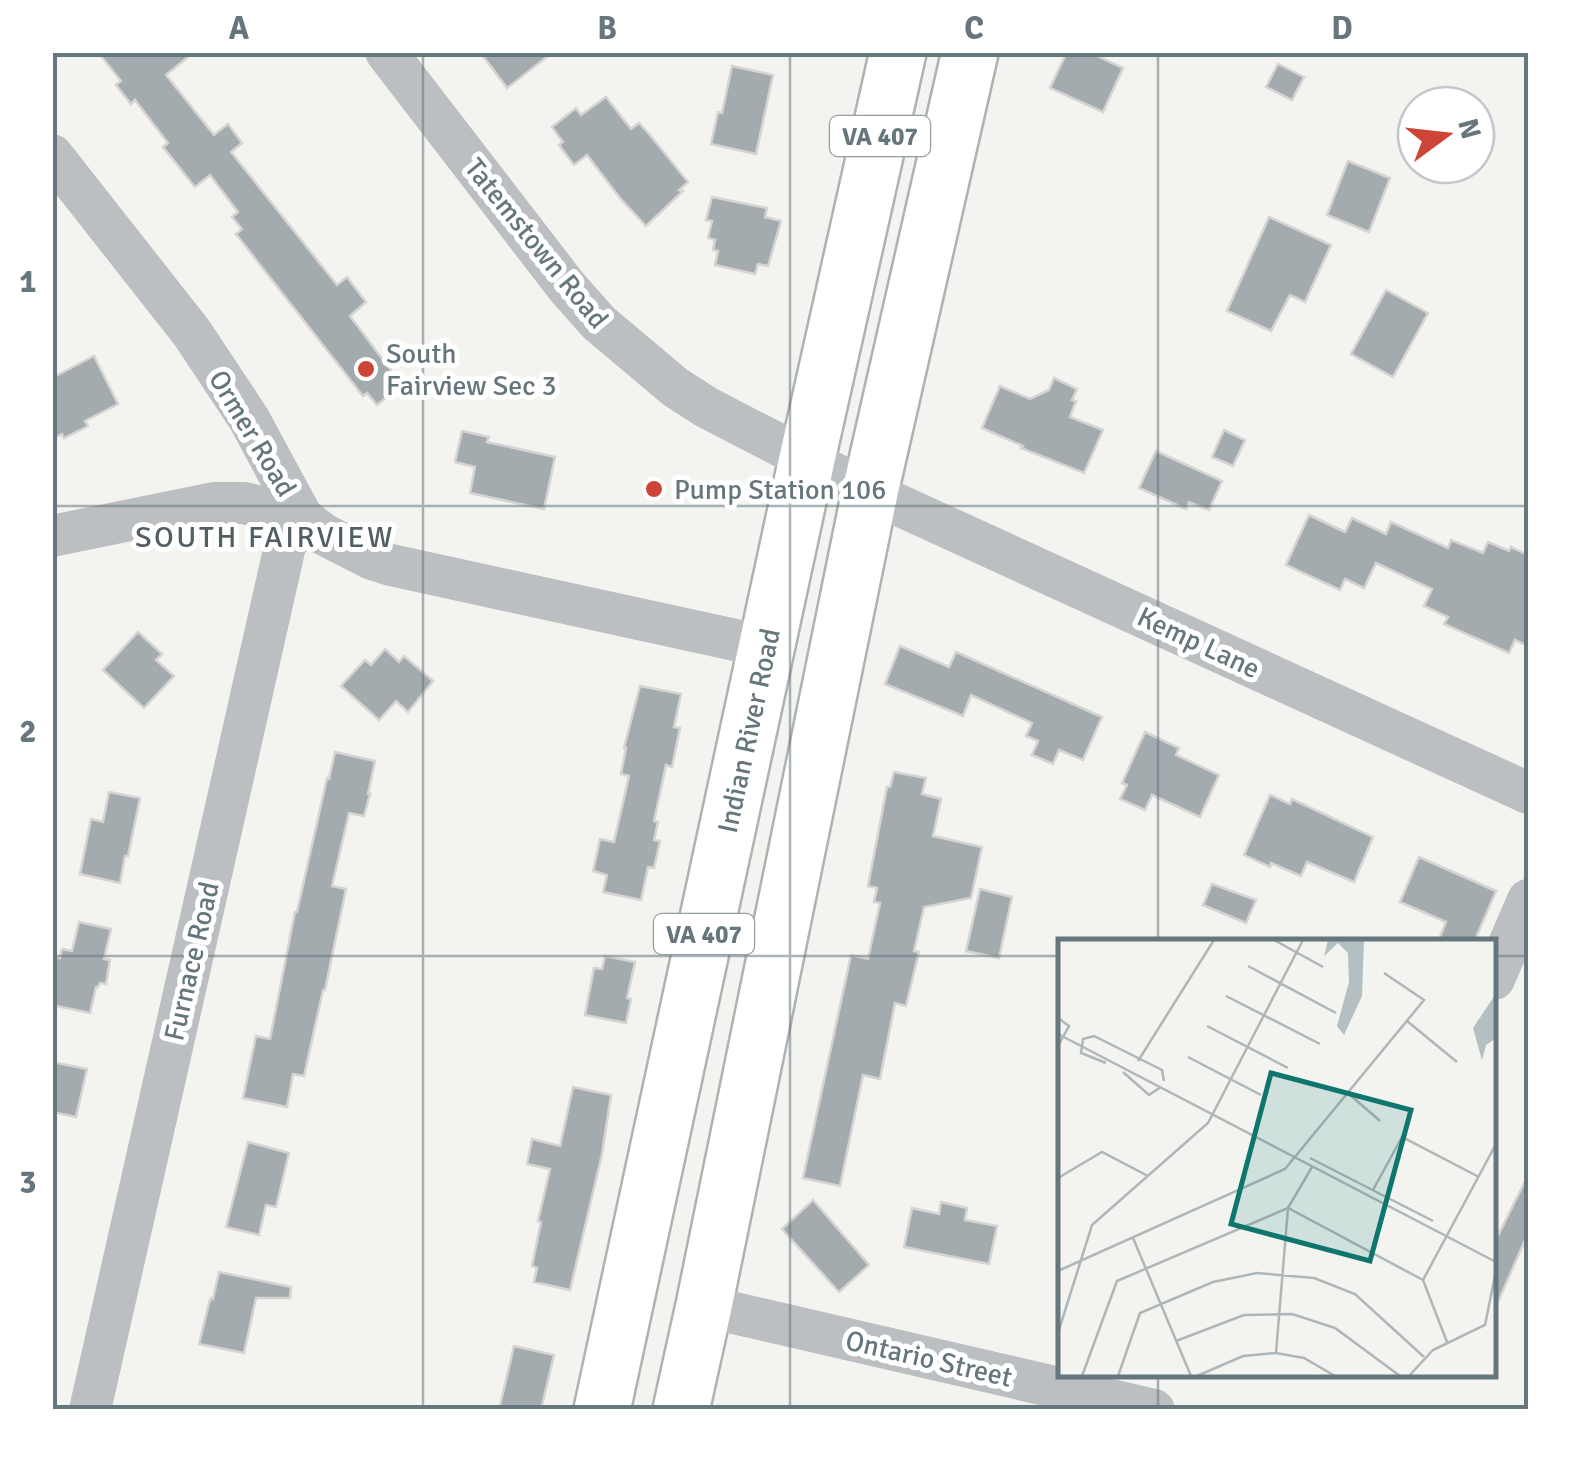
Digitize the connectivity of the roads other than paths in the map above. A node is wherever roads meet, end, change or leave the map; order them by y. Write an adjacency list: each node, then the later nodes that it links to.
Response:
1 (386, 52): 5 (street, Tatemstown Road)
2 (898, 52): 5 (main road, Indian River Road / VA 407)
3 (970, 52): 6 (main road, VA 407)
4 (52, 155): 7 (street, Ormer Road)
5 (807, 459): 6 (street, Tatemstown Road); 9 (main road, Indian River Road / VA 407)
6 (870, 492): 10 (street, Kemp Lane); 13 (main road, VA 407)
7 (302, 517): 8 (street); 9 (street, Ormer Road); 14 (street, Furnace Road)
8 (52, 536)
9 (767, 647): 15 (main road, Indian River Road / VA 407)
10 (1528, 793)
11 (1528, 900): 12 (street)
12 (1496, 974)
13 (704, 1306): 16 (main road, VA 407); 17 (street, Ontario Street)
14 (90, 1410)
15 (602, 1410)
16 (681, 1410)
17 (1154, 1410)

